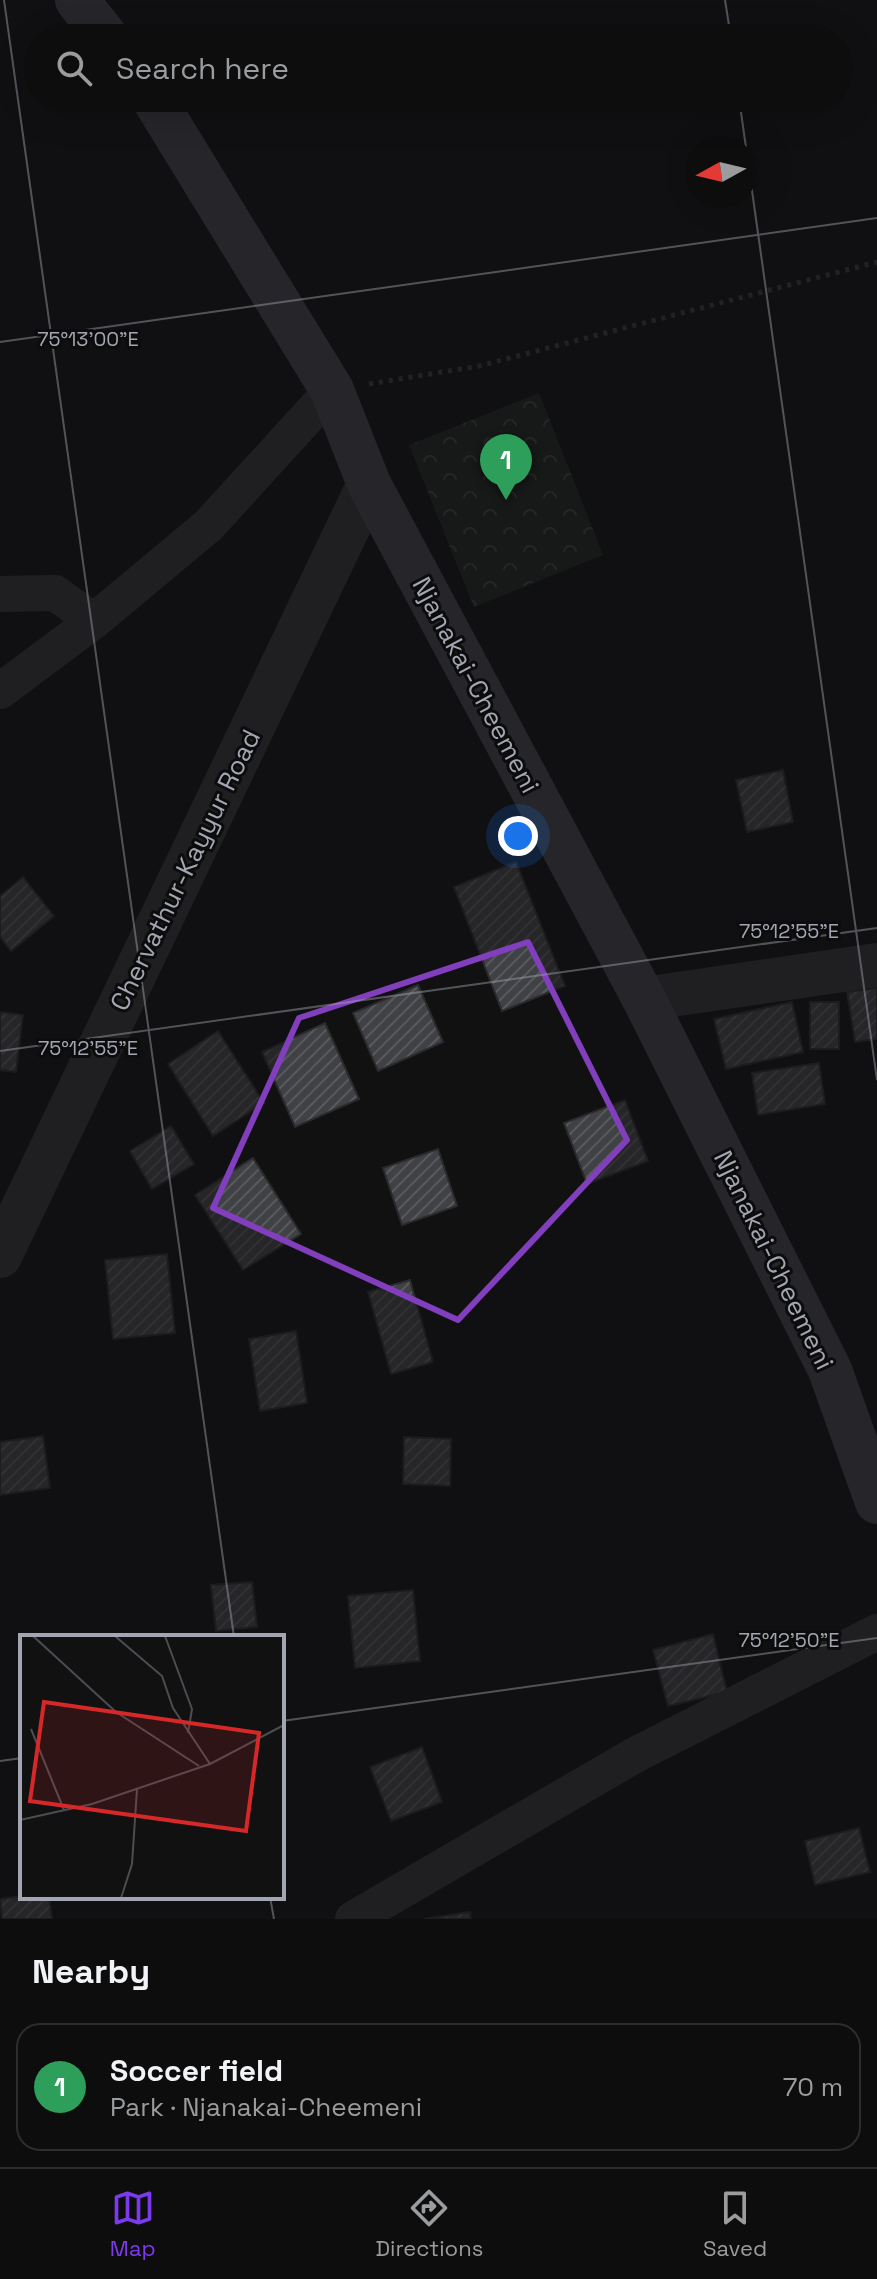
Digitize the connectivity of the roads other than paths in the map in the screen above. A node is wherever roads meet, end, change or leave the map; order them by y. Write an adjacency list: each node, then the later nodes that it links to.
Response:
1 (77, 0): 2 (main road)
2 (96, 24)
3 (162, 112): 4 (main road, Njanakai-Cheemeni)
4 (332, 390): 5 (main road, Njanakai-Cheemeni); 7 (street)
5 (369, 484): 10 (main road, Njanakai-Cheemeni); 11 (street, Chervathur-Kayyur Road)
6 (0, 594): 7 (street)
7 (94, 621): 8 (street)
8 (0, 691)
9 (877, 965): 10 (street)
10 (644, 999): 12 (main road, Njanakai-Cheemeni)
11 (0, 1256)
12 (877, 1502)
13 (877, 1632): 14 (street)
14 (353, 1919)

